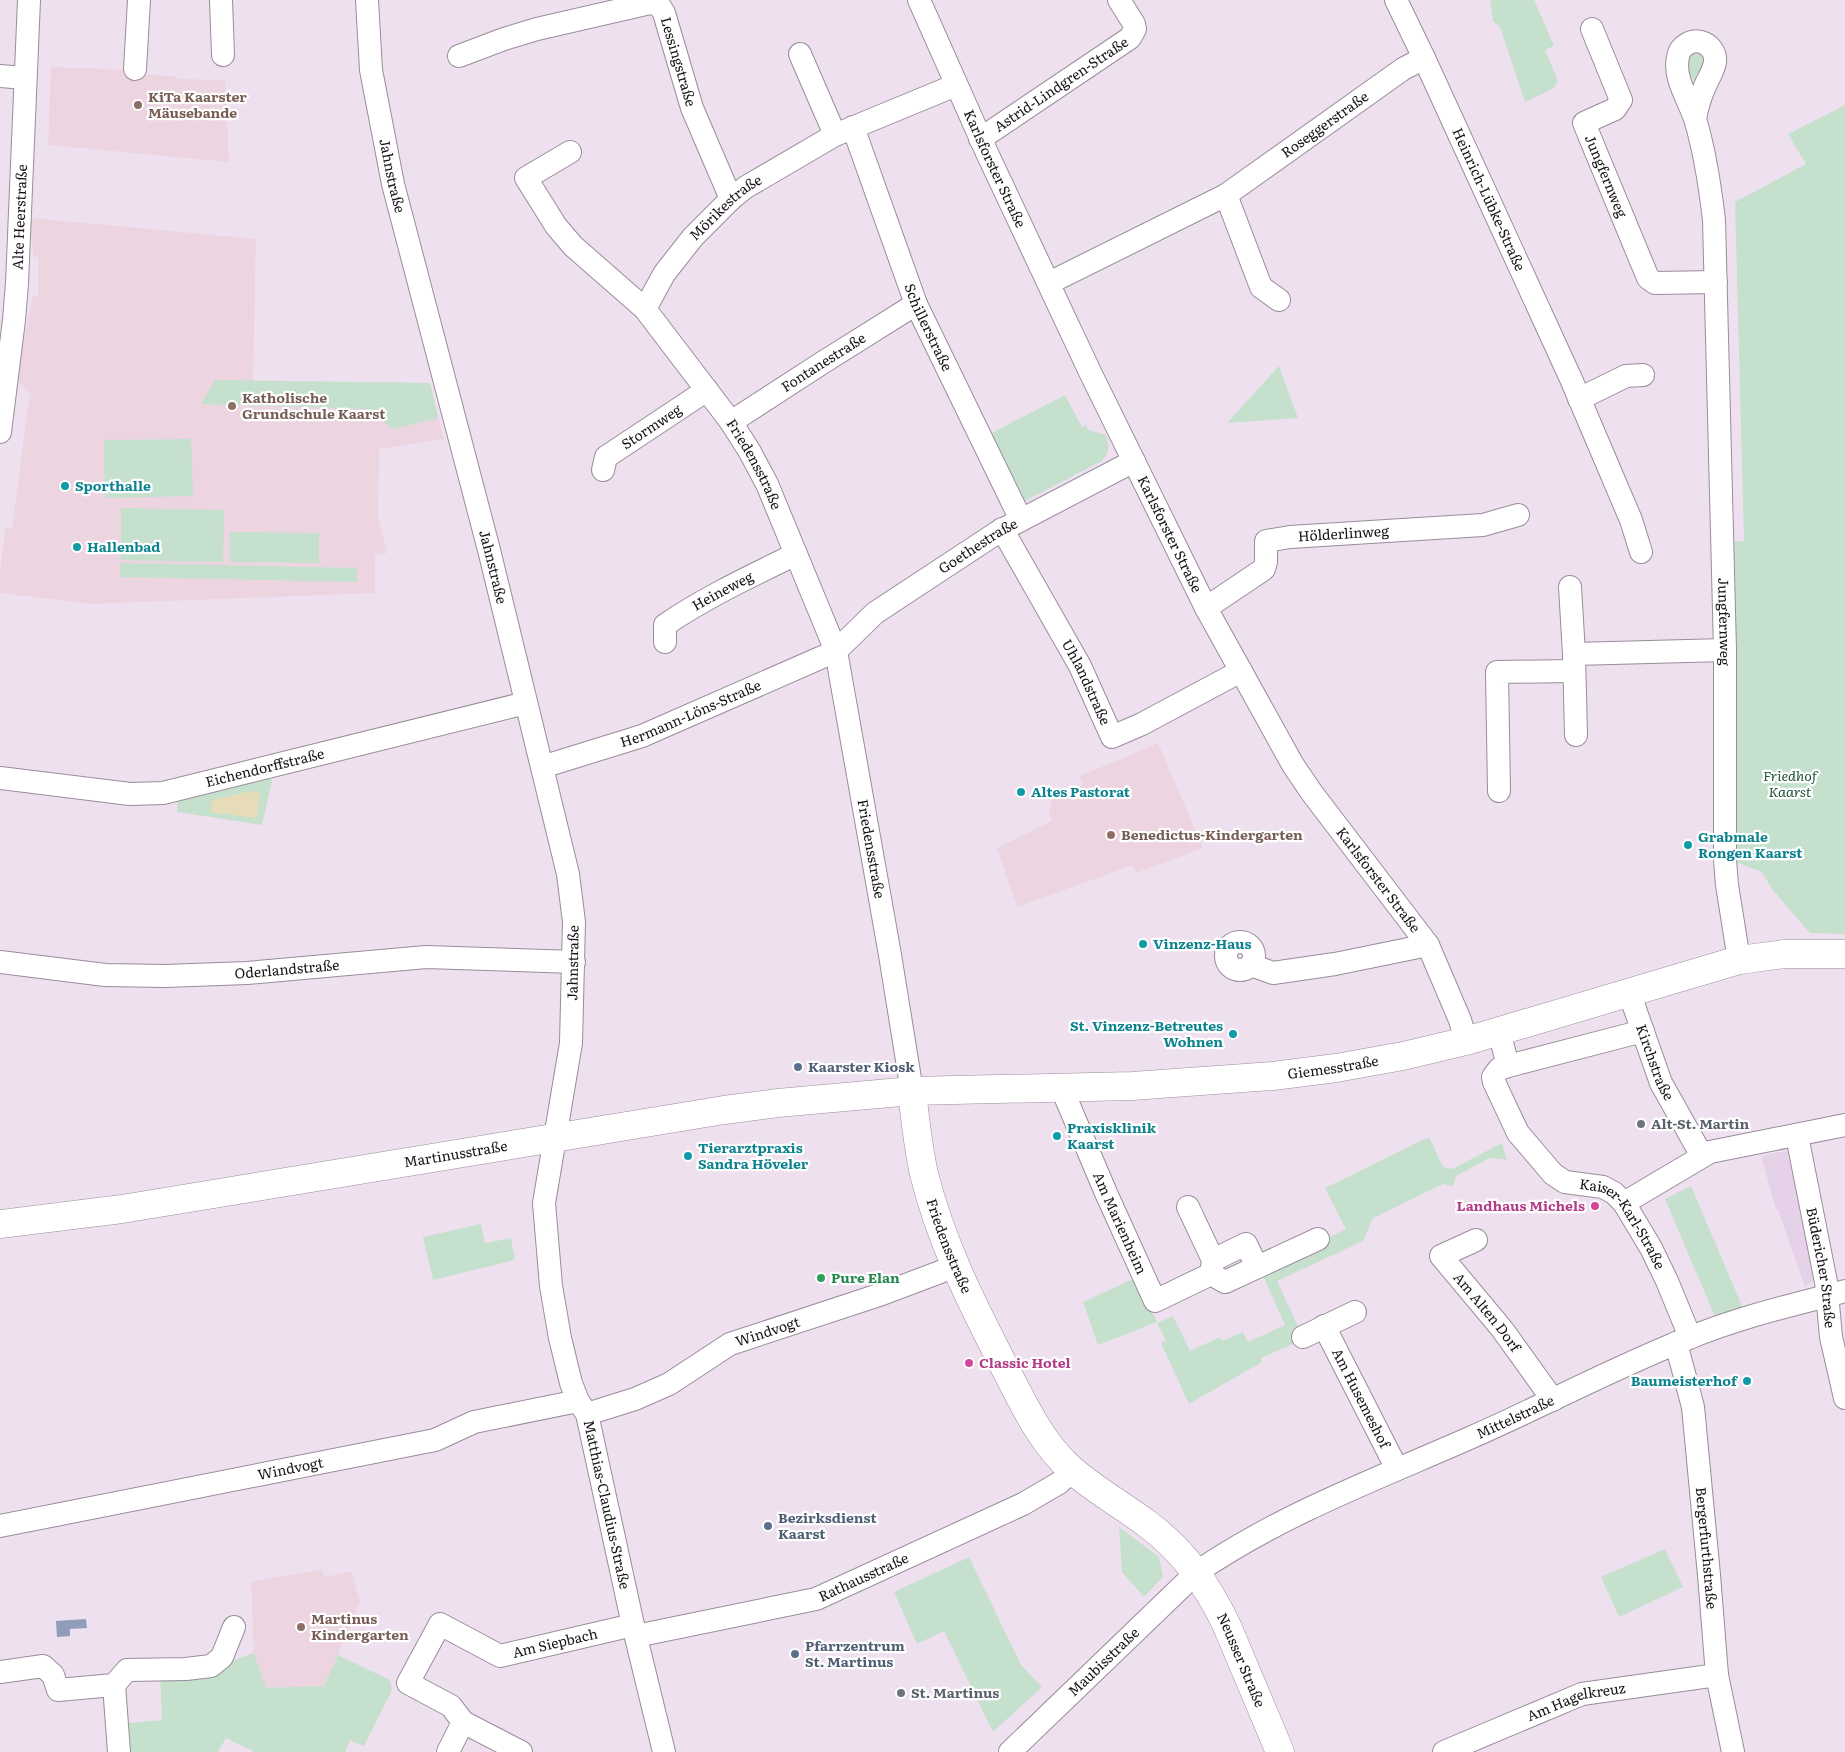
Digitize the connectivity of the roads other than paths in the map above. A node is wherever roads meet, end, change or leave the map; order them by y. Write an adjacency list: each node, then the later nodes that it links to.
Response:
1 (29, 0): 15 (street, Alte Heerstraße)
2 (139, 0): 13 (street)
3 (221, 0): 10 (street)
4 (367, 0): 47 (street, Jahnstraße)
5 (919, 0): 16 (street, Karlsforster Straße)
6 (1120, 0): 19 (street, Astrid-Lindgren-Straße)
7 (1396, 0): 12 (street, Heinrich-Lübke-Straße)
8 (1592, 29): 25 (street, Jungfernweg)
9 (800, 54): 18 (street)
10 (223, 55)
11 (459, 56): 22 (street, Lessingstraße)
12 (1424, 58): 21 (street, Roseggerstraße); 31 (street, Heinrich-Lübke-Straße)
13 (136, 69)
14 (0, 76): 15 (street)
15 (25, 78): 23 (street, Alte Heerstraße)
16 (956, 85): 18 (street, Mörikestraße); 19 (street, Karlsforster Straße)
17 (1695, 119): 25 (street, Jungfernweg)
18 (844, 131): 22 (street, Mörikestraße); 27 (street, Schillerstraße)
19 (980, 139): 24 (street, Karlsforster Straße)
20 (570, 152): 28 (street, Friedensstraße)
21 (1226, 195): 24 (street, Roseggerstraße); 26 (street)
22 (731, 199): 28 (street, Mörikestraße)
23 (8, 282): 33 (street, Alte Heerstraße)
24 (1049, 282): 34 (street, Karlsforster Straße)
25 (1716, 282): 43 (street, Jungfernweg)
26 (1279, 300)
27 (916, 304): 32 (street, Fontanestraße); 37 (street, Schillerstraße)
28 (645, 309): 30 (street, Friedensstraße)
29 (1643, 375): 31 (street)
30 (707, 390): 32 (street, Friedensstraße); 35 (street, Stormweg)
31 (1579, 399): 38 (street, Heinrich-Lübke-Straße)
32 (731, 422): 39 (street, Friedensstraße)
33 (0, 432)
34 (1134, 461): 37 (street, Goethestraße); 41 (street, Karlsforster Straße)
35 (603, 470)
36 (1518, 515): 41 (street, Hölderlinweg)
37 (1012, 524): 44 (street, Goethestraße); 46 (street, Uhlandstraße)
38 (1641, 552)
39 (796, 554): 42 (street, Heineweg); 44 (street, Friedensstraße)
40 (1570, 587): 45 (street)
41 (1206, 608): 46 (street, Karlsforster Straße)
42 (665, 642)
43 (1724, 650): 45 (street); 54 (street, Jungfernweg)
44 (836, 651): 49 (street, Hermann-Löns-Straße); 64 (street, Friedensstraße)
45 (1574, 663): 48 (street); 51 (street)
46 (1241, 671): 52 (street, Karlsforster Straße)
47 (526, 703): 49 (street, Jahnstraße); 50 (street, Eichendorffstraße)
48 (1576, 736)
49 (542, 767): 56 (street, Jahnstraße)
50 (0, 778)
51 (1500, 792)
52 (1428, 945): 57 (street); 61 (street, Karlsforster Straße)
53 (1845, 954): 54 (main road, Giemesstraße)
54 (1739, 960): 58 (main road, Giemesstraße)
55 (0, 962): 56 (street, Oderlandstraße)
56 (574, 962): 67 (street, Jahnstraße)
57 (1250, 965)
58 (1629, 992): 59 (main road, Giemesstraße); 60 (street, Kirchstraße)
59 (1499, 1032): 61 (main road, Giemesstraße); 62 (street)
60 (1643, 1032): 62 (street); 68 (street, Kirchstraße)
61 (1466, 1041): 63 (main road, Giemesstraße)
62 (1508, 1066): 69 (street, Kaiser-Karl-Straße)
63 (1062, 1089): 64 (main road, Giemesstraße); 75 (street, Am Marienheim)
64 (912, 1091): 67 (main road, Martinusstraße); 74 (main road, Friedensstraße)
65 (1845, 1125): 66 (street)
66 (1797, 1136): 68 (street); 76 (street, Büdericher Straße)
67 (554, 1139): 71 (main road, Martinusstraße); 83 (street, Matthias-Claudius-Straße)
68 (1702, 1156): 69 (street)
69 (1624, 1203): 80 (street, Kaiser-Karl-Straße)
70 (1188, 1207): 75 (street)
71 (0, 1224)
72 (1318, 1239): 75 (street, Am Marienheim)
73 (1476, 1240): 82 (street, Am Alten Dorf)
74 (956, 1266): 83 (street, Windvogt); 85 (main road, Friedensstraße)
75 (1212, 1267)
76 (1836, 1294): 80 (street, Mittelstraße); 81 (street, Büdericher Straße)
77 (1354, 1312): 78 (street)
78 (1324, 1326): 79 (street); 84 (street, Am Husemeshof)
79 (1303, 1336)
80 (1683, 1340): 82 (street, Mittelstraße); 91 (street, Bergerfurthstraße)
81 (1845, 1398)
82 (1553, 1400): 84 (street, Mittelstraße)
83 (582, 1408): 86 (street, Windvogt); 89 (street, Matthias-Claudius-Straße)
84 (1397, 1469): 87 (street, Mittelstraße)
85 (1072, 1471): 87 (main road, Friedensstraße); 89 (street, Rathausstraße)
86 (0, 1526)
87 (1197, 1572): 98 (street, Maubisstraße); 99 (main road, Neusser Straße)
88 (234, 1627): 92 (street)
89 (635, 1630): 93 (street, Am Siepbach); 97 (street, Matthias-Claudius-Straße)
90 (0, 1672): 92 (street)
91 (1716, 1675): 100 (street, Am Hagelkreuz); 101 (street, Bergerfurthstraße)
92 (120, 1678): 94 (street)
93 (463, 1722): 95 (street); 96 (street, Am Siepbach)
94 (119, 1752)
95 (448, 1752)
96 (521, 1752)
97 (664, 1752)
98 (1010, 1752)
99 (1280, 1752)
100 (1444, 1752)
101 (1733, 1752)

